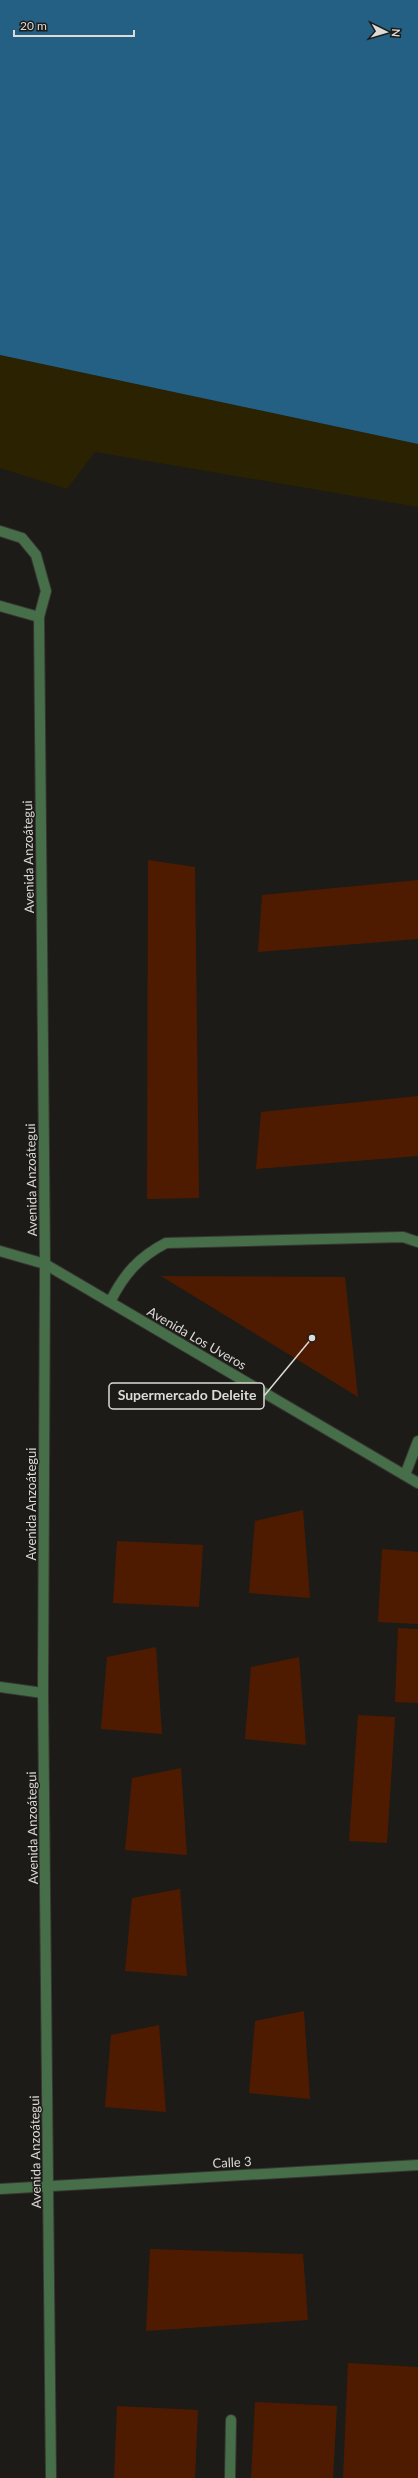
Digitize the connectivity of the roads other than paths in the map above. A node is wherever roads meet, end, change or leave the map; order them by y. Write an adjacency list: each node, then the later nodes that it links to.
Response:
1 (0, 531): 3 (street, Avenida Anzoátegui)
2 (0, 606): 3 (street)
3 (39, 617): 6 (street, Avenida Anzoátegui)
4 (418, 1242): 7 (street)
5 (0, 1251): 6 (street, Avenida Los Uveros)
6 (45, 1264): 7 (street, Avenida Los Uveros); 12 (street, Avenida Anzoátegui)
7 (110, 1302): 9 (street, Avenida Los Uveros)
8 (418, 1441): 9 (street)
9 (405, 1475): 10 (street, Avenida Los Uveros)
10 (418, 1483)
11 (0, 1687): 12 (street)
12 (44, 1693): 14 (street, Avenida Anzoátegui)
13 (418, 2165): 14 (street, Calle 3)
14 (48, 2185): 15 (street, Calle 3); 17 (street, Avenida Anzoátegui)
15 (0, 2189)
16 (231, 2420): 18 (street)
17 (52, 2478)
18 (230, 2478)

